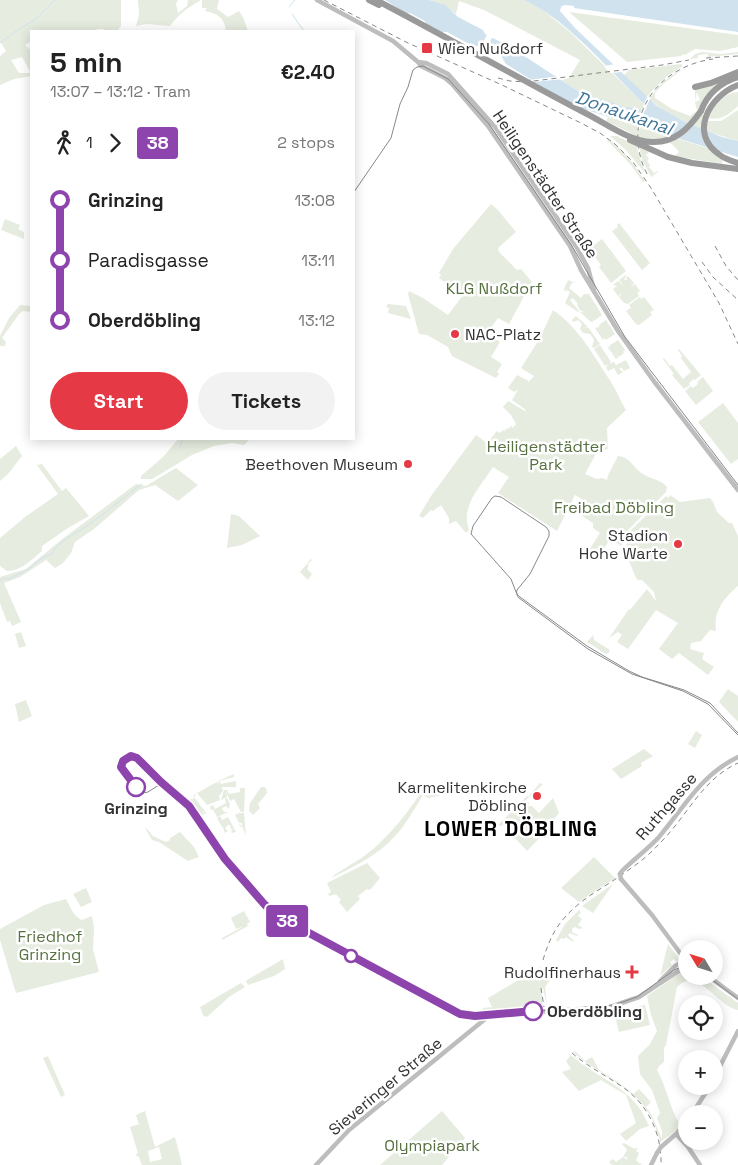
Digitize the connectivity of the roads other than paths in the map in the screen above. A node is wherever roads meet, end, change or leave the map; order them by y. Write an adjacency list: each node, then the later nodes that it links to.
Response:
1 (317, 0): 4 (main road, Heiligenstädter Straße)
2 (369, 0): 13 (highway, bridge)
3 (376, 0): 11 (highway, bridge)
4 (418, 62): 14 (main road, Heiligenstädter Straße); 14 (main road, Heiligenstädter Straße)
5 (738, 72): 8 (highway)
6 (738, 78): 11 (highway)
7 (738, 83): 10 (highway); 11 (highway)
8 (694, 87)
9 (738, 91): 10 (highway)
10 (721, 94): 11 (highway)
11 (704, 113): 12 (highway)
12 (738, 163)
13 (738, 169)
14 (595, 294): 15 (main road, Heiligenstädter Straße)
15 (738, 490)
16 (738, 757): 17 (main road, Ruthgasse)
17 (678, 949)
18 (678, 965): 20 (main road)
19 (678, 972): 20 (main road)
20 (658, 983): 27 (main road, Sieveringer Straße)
21 (720, 985): 22 (main road)
22 (738, 998)
23 (738, 1031): 24 (main road)
24 (723, 1060)
25 (678, 1131): 26 (main road)
26 (676, 1134): 28 (main road, bridge); 29 (main road)
27 (316, 1165)
28 (651, 1165)
29 (700, 1165)

